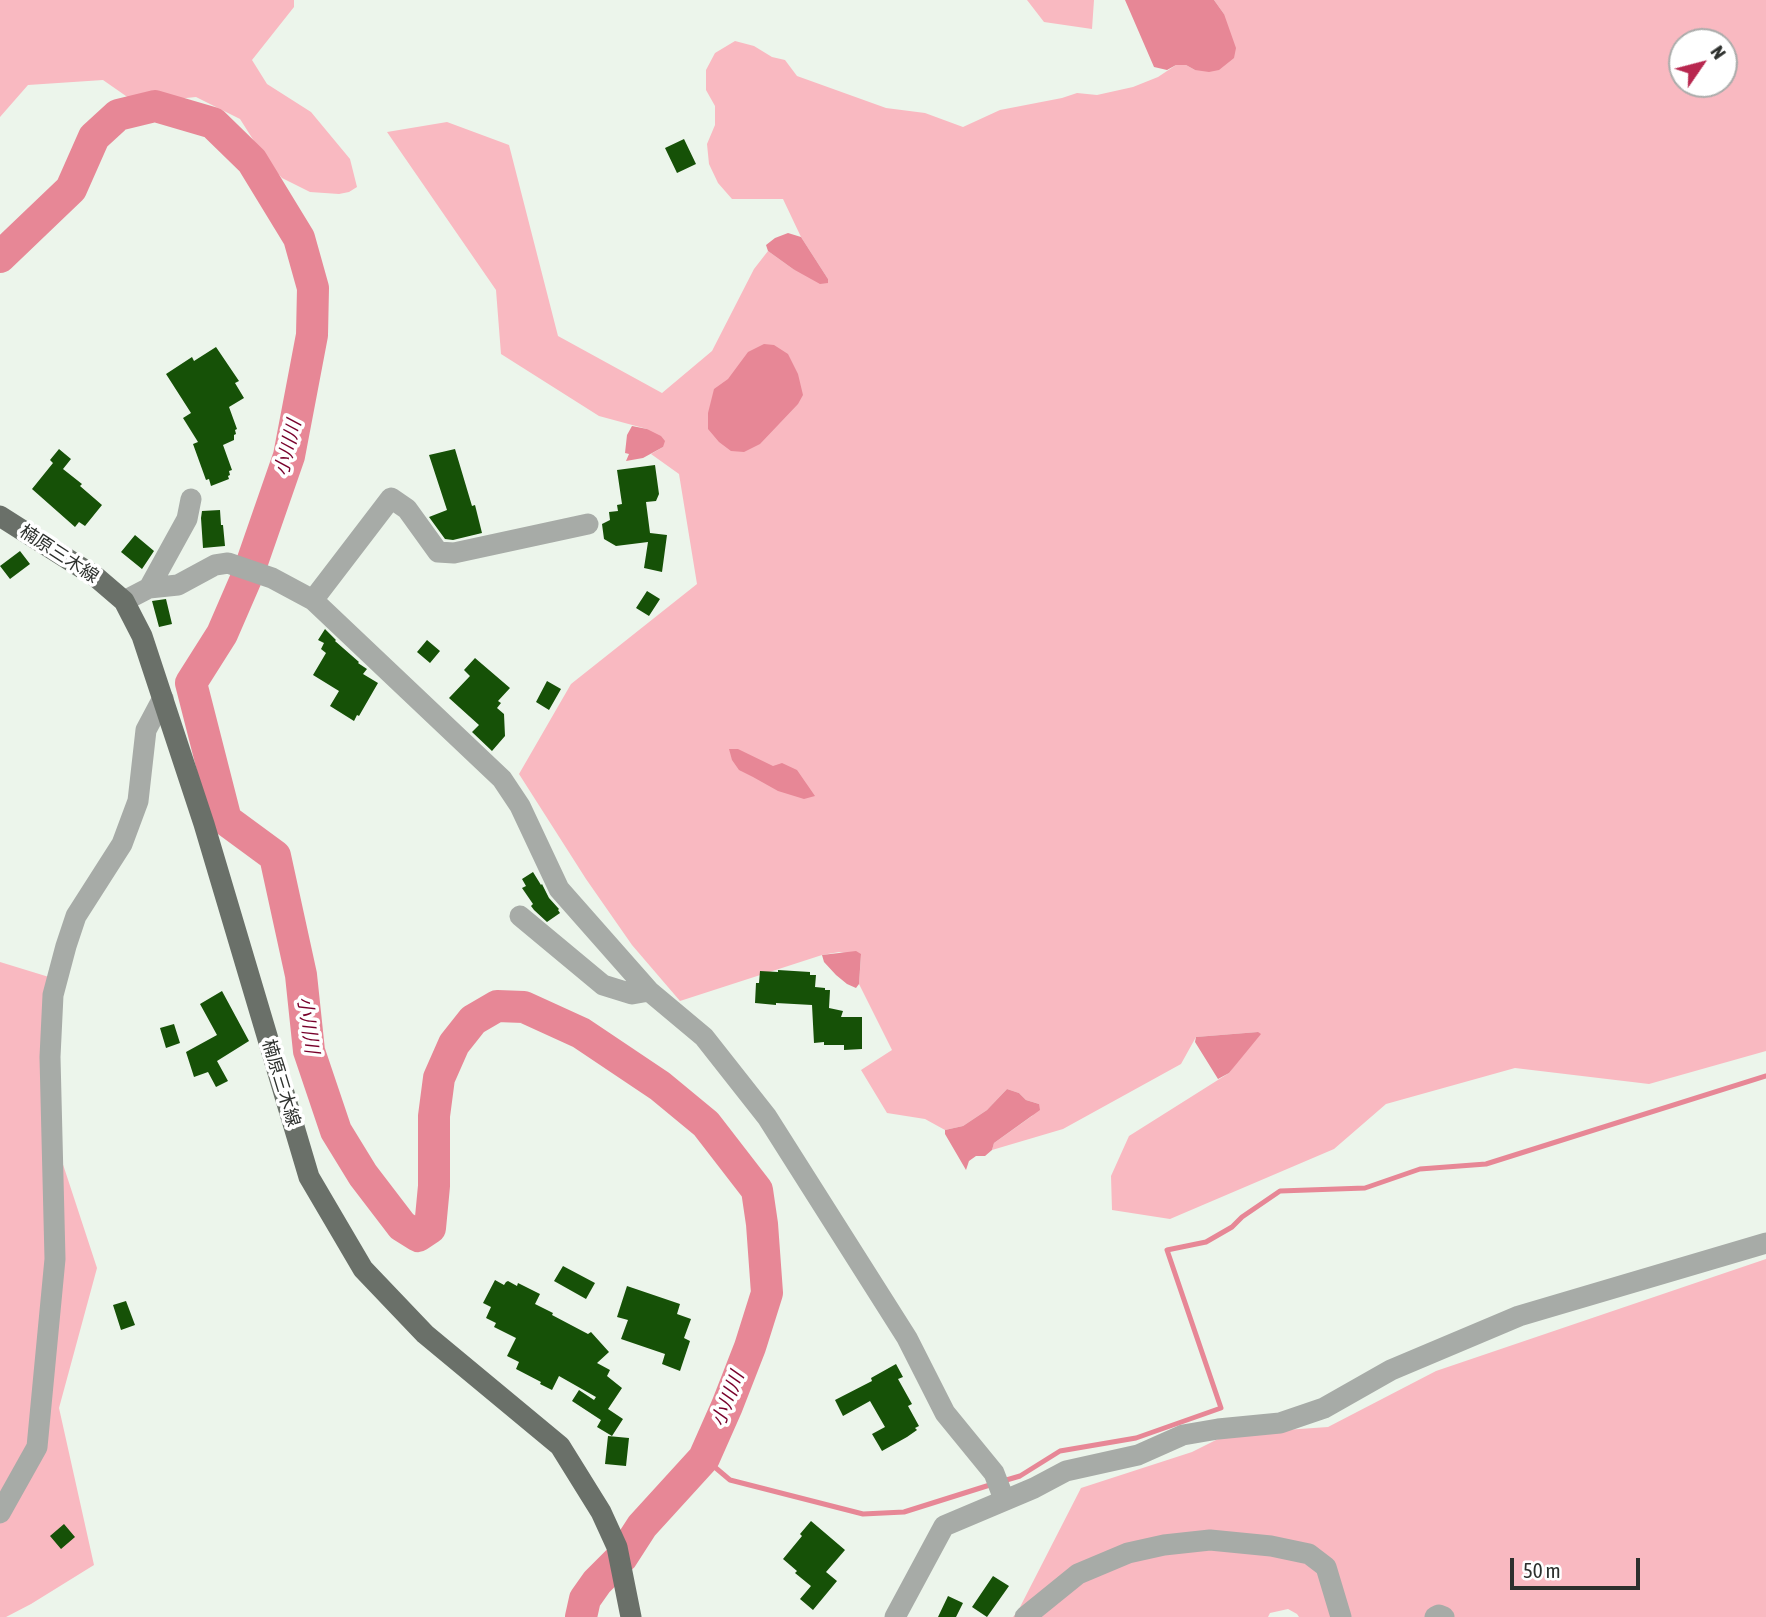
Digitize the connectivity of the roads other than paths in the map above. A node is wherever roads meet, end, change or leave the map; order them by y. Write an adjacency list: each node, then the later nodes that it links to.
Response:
1 (191, 499): 4 (street)
2 (0, 516): 6 (main road, 楠原三木線)
3 (588, 524): 5 (street)
4 (149, 588): 5 (street); 6 (street)
5 (313, 600): 9 (street)
6 (124, 601): 7 (main road, 楠原三木線)
7 (163, 698): 12 (street); 13 (main road, 楠原三木線)
8 (520, 916): 9 (street)
9 (649, 991): 11 (street)
10 (1766, 1243): 11 (street)
11 (1004, 1499): 14 (street)
12 (0, 1513)
13 (631, 1617)
14 (895, 1617)
15 (1025, 1617): 16 (street)
16 (1341, 1617)
17 (1436, 1617): 18 (street)
18 (1444, 1617)

